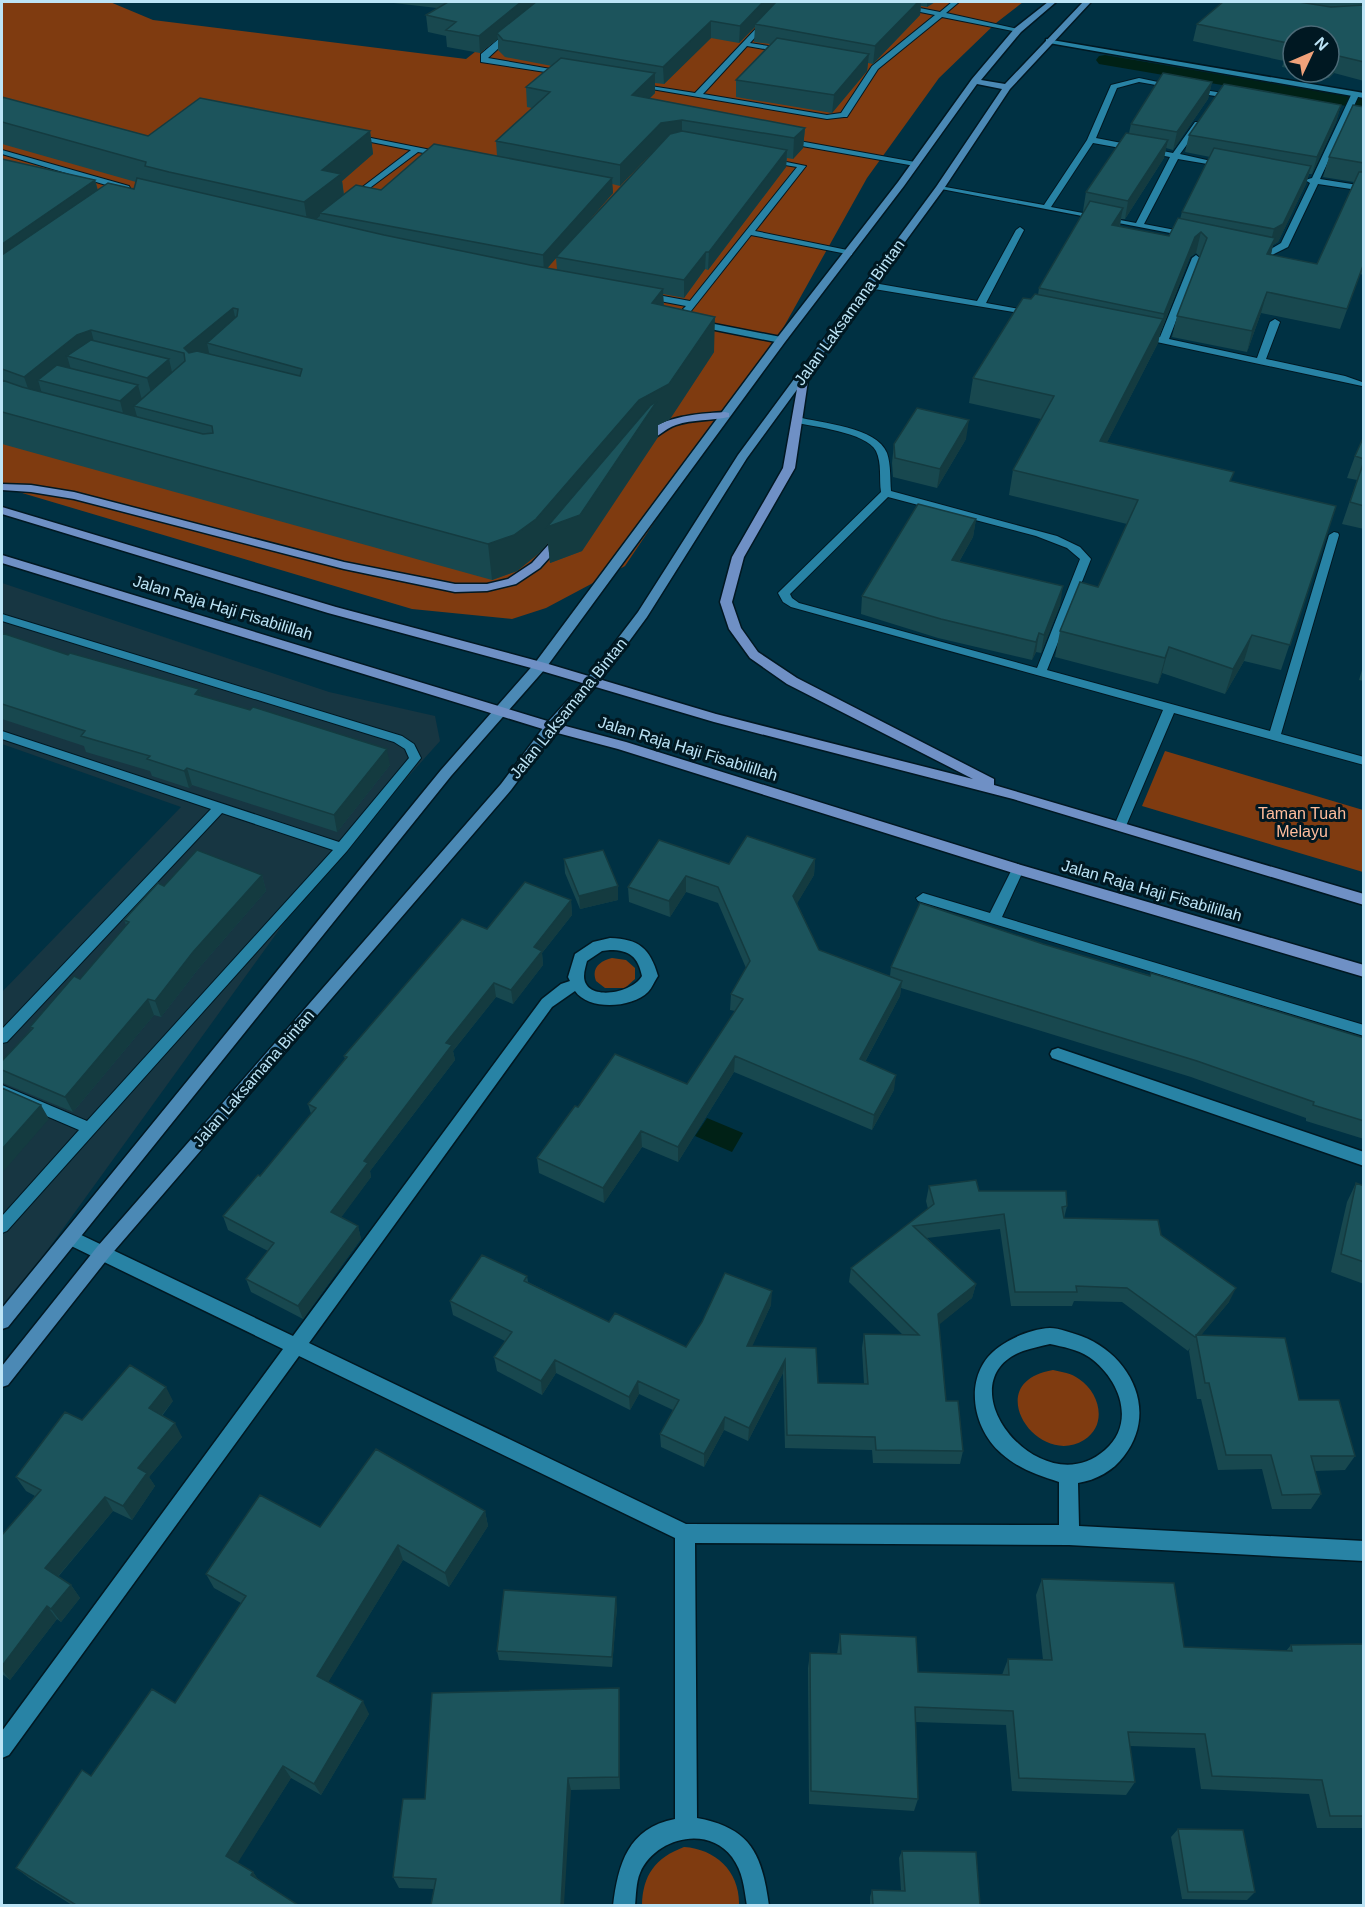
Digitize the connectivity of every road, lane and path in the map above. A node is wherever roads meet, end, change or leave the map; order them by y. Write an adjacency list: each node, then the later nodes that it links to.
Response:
1 (784, 2): 10 (lane)
2 (881, 2): 6 (lane)
3 (956, 2): 6 (lane)
4 (1052, 2): 8 (main road, Jalan Laksamana Bintan)
5 (1088, 2): 9 (main road, Jalan Laksamana Bintan)
6 (937, 15): 8 (lane); 13 (lane)
7 (523, 24): 14 (lane)
8 (1018, 30): 15 (main road, Jalan Laksamana Bintan)
9 (1049, 41): 17 (main road, Jalan Laksamana Bintan); 20 (street)
10 (745, 44): 11 (lane); 19 (lane)
11 (800, 54)
12 (865, 66): 13 (lane)
13 (876, 68): 19 (lane)
14 (574, 75)
15 (975, 81): 17 (main road); 34 (main road, Jalan Laksamana Bintan)
16 (630, 85): 19 (lane)
17 (1007, 87): 38 (main road, Jalan Laksamana Bintan)
18 (1220, 94): 21 (lane); 22 (lane); 28 (lane)
19 (697, 96)
20 (1358, 96): 25 (lane)
21 (1242, 98)
22 (1213, 103)
23 (1207, 112): 32 (lane)
24 (1334, 112): 25 (lane)
25 (1349, 113): 37 (lane)
26 (339, 133): 29 (lane)
27 (775, 139): 34 (lane)
28 (1091, 140): 32 (lane); 42 (lane)
29 (417, 149): 31 (lane); 41 (lane)
30 (2, 152): 40 (lane)
31 (452, 156)
32 (1175, 156): 35 (lane); 43 (lane)
33 (758, 158): 45 (lane)
34 (915, 164): 48 (main road, Jalan Laksamana Bintan)
35 (1234, 166)
36 (1304, 179): 37 (lane)
37 (1316, 181): 39 (lane); 47 (lane)
38 (940, 188): 42 (lane); 50 (main road, Jalan Laksamana Bintan)
39 (1364, 189)
40 (136, 191)
41 (351, 200)
42 (1047, 207): 43 (lane)
43 (1139, 226): 46 (lane)
44 (1020, 230): 52 (lane)
45 (749, 232): 48 (lane); 53 (lane)
46 (1199, 238)
47 (1242, 247)
48 (849, 253): 58 (main road, Jalan Laksamana Bintan)
49 (1196, 258): 59 (lane)
50 (868, 285): 52 (lane); 61 (main road, Jalan Laksamana Bintan)
51 (635, 294): 53 (lane)
52 (981, 303): 54 (lane)
53 (692, 304): 55 (lane)
54 (1049, 317)
55 (679, 321): 58 (street)
56 (1275, 322): 60 (lane)
57 (1130, 333): 59 (lane)
58 (781, 340): 63 (main road, Jalan Laksamana Bintan)
59 (1164, 340): 60 (lane)
60 (1261, 360): 62 (lane)
61 (804, 374): 64 (main road); 75 (main road, Jalan Laksamana Bintan)
62 (1359, 384)
63 (725, 415): 65 (main road); 73 (main road, Jalan Laksamana Bintan)
64 (797, 420): 67 (lane); 82 (main road)
65 (638, 447)
66 (2, 487): 69 (main road)
67 (885, 493): 74 (lane); 74 (lane)
68 (2, 510): 73 (main road, Jalan Raja Haji Fisabilillah)
69 (573, 525)
70 (1334, 535): 80 (lane)
71 (2, 559): 77 (main road, Jalan Raja Haji Fisabilillah)
72 (2, 617): 85 (lane)
73 (540, 666): 75 (main road, Jalan Raja Haji Fisabilillah); 77 (main road, Jalan Laksamana Bintan)
74 (1041, 672): 76 (lane)
75 (592, 682): 78 (main road, Jalan Laksamana Bintan); 82 (main road, Jalan Raja Haji Fisabilillah)
76 (1170, 707): 80 (lane); 84 (lane)
77 (500, 710): 78 (main road, Jalan Raja Haji Fisabilillah); 99 (main road, Jalan Laksamana Bintan)
78 (551, 727): 86 (main road, Jalan Raja Haji Fisabilillah); 100 (main road, Jalan Laksamana Bintan)
79 (2, 735): 83 (lane)
80 (1275, 735): 81 (lane)
81 (1364, 761)
82 (1015, 795): 84 (main road, Jalan Raja Haji Fisabilillah)
83 (220, 807): 85 (lane); 93 (lane)
84 (1120, 826): 88 (main road, Jalan Raja Haji Fisabilillah)
85 (342, 848): 96 (lane)
86 (1018, 869): 89 (lane); 90 (main road, Jalan Raja Haji Fisabilillah)
87 (923, 898): 89 (lane)
88 (1364, 900)
89 (994, 920): 92 (lane)
90 (1364, 971)
91 (578, 984): 91 (street); 102 (street)
92 (1364, 1031)
93 (2, 1038)
94 (1058, 1054): 97 (street)
95 (2, 1091): 96 (lane)
96 (89, 1128): 98 (lane)
97 (1364, 1159)
98 (2, 1226)
99 (71, 1238): 100 (street); 101 (main road, Jalan Laksamana Bintan)
100 (103, 1252): 102 (street); 103 (main road, Jalan Laksamana Bintan)
101 (2, 1321)
102 (294, 1345): 105 (street); 108 (street)
103 (2, 1379)
104 (1068, 1474): 104 (street); 106 (street)
105 (685, 1533): 106 (street); 109 (street)
106 (1069, 1535): 107 (street)
107 (1364, 1551)
108 (2, 1748)
109 (686, 1825): 110 (street); 111 (street)
110 (624, 1905)
111 (758, 1905)

